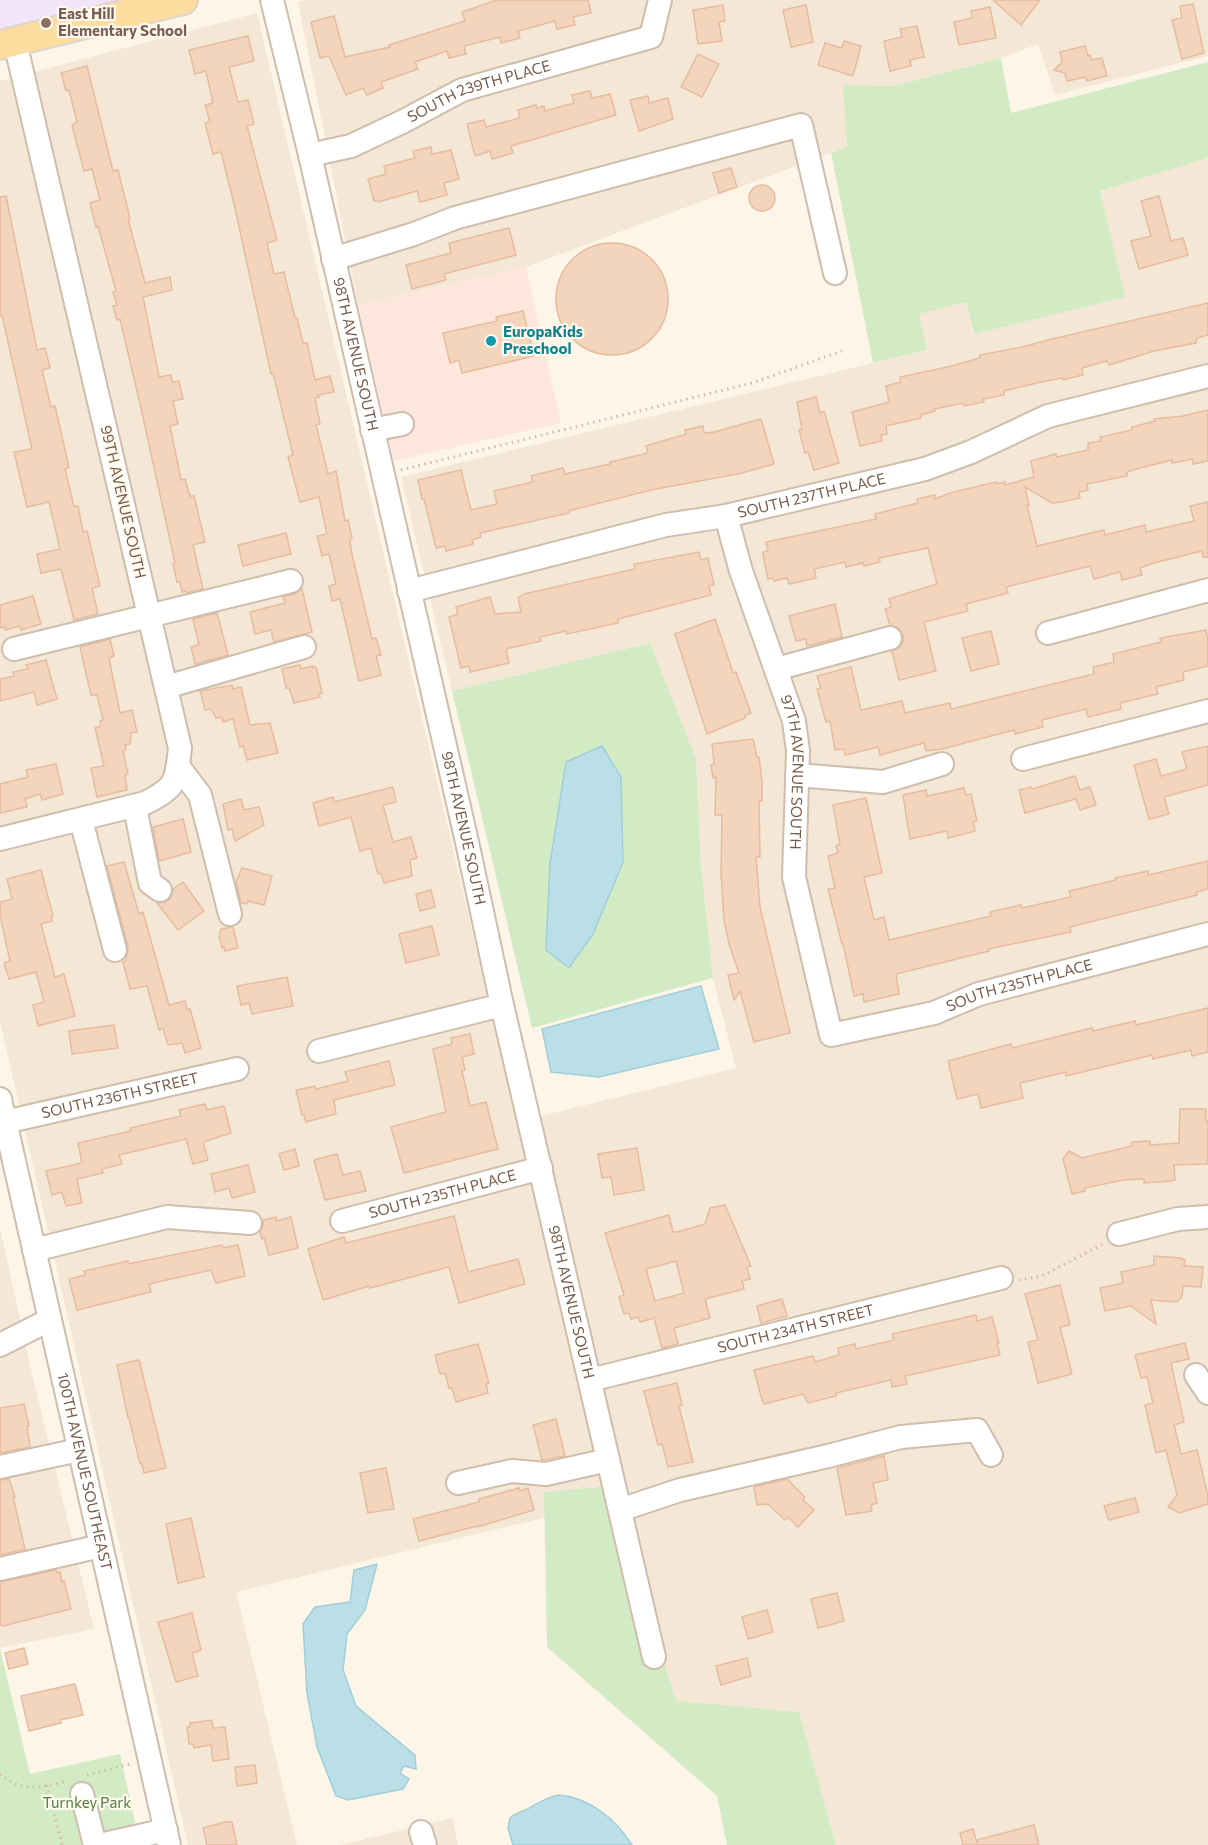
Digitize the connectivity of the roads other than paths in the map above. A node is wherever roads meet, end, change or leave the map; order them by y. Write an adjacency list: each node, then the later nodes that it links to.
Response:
1 (183, 0): 4 (main road)
2 (272, 0): 5 (street, 98TH AVENUE SOUTH)
3 (660, 0): 5 (street, SOUTH 239TH PLACE)
4 (7, 44): 15 (street, 99TH AVENUE SOUTH)
5 (310, 155): 6 (street, 98TH AVENUE SOUTH)
6 (333, 259): 7 (street); 10 (street, 98TH AVENUE SOUTH)
7 (835, 273)
8 (1208, 376): 11 (street, SOUTH 237TH PLACE)
9 (402, 424): 10 (street)
10 (372, 430): 14 (street, 98TH AVENUE SOUTH)
11 (726, 516): 14 (street, SOUTH 237TH PLACE); 20 (street, 97TH AVENUE SOUTH)
12 (291, 581): 15 (street)
13 (1208, 590): 16 (street)
14 (409, 591): 34 (street, 98TH AVENUE SOUTH)
15 (149, 616): 19 (street); 21 (street, 99TH AVENUE SOUTH)
16 (1048, 633)
17 (890, 639): 20 (street)
18 (304, 646): 21 (street)
19 (14, 649)
20 (776, 669): 26 (street, 97TH AVENUE SOUTH)
21 (166, 687): 25 (street, 99TH AVENUE SOUTH)
22 (1208, 711): 23 (street)
23 (1023, 759)
24 (942, 764): 26 (street)
25 (178, 766): 27 (street, 99TH AVENUE SOUTH); 31 (street)
26 (797, 775): 35 (street, 97TH AVENUE SOUTH)
27 (135, 807): 28 (street, 99TH AVENUE SOUTH); 30 (street)
28 (81, 820): 29 (street, 99TH AVENUE SOUTH); 33 (street)
29 (0, 839)
30 (160, 890)
31 (230, 914)
32 (1208, 934): 35 (street, SOUTH 235TH PLACE)
33 (115, 950)
34 (502, 1005): 36 (street); 40 (street, 98TH AVENUE SOUTH)
35 (831, 1035)
36 (319, 1051)
37 (237, 1069): 39 (street, SOUTH 236TH STREET)
38 (0, 1100): 39 (street, 100TH AVENUE SOUTHEAST)
39 (4, 1130): 45 (street, 100TH AVENUE SOUTHEAST)
40 (541, 1168): 42 (street, SOUTH 235TH PLACE); 49 (street, 98TH AVENUE SOUTH)
41 (1208, 1217): 44 (street)
42 (342, 1221)
43 (250, 1223): 45 (street)
44 (1119, 1234)
45 (34, 1250): 47 (street, 100TH AVENUE SOUTHEAST)
46 (1000, 1278): 49 (street, SOUTH 234TH STREET)
47 (49, 1320): 48 (street); 50 (street, 100TH AVENUE SOUTHEAST)
48 (0, 1346)
49 (590, 1380): 52 (street, 98TH AVENUE SOUTH)
50 (79, 1450): 53 (street); 56 (street, 100TH AVENUE SOUTHEAST)
51 (991, 1455): 55 (street)
52 (608, 1460): 54 (street); 55 (street, 98TH AVENUE SOUTH)
53 (0, 1467)
54 (458, 1483)
55 (620, 1510): 58 (street, 98TH AVENUE SOUTH)
56 (101, 1546): 57 (street); 60 (street, 100TH AVENUE SOUTHEAST)
57 (0, 1569)
58 (654, 1657)
59 (82, 1794): 61 (street)
60 (168, 1838): 62 (street)
61 (94, 1845)
62 (100, 1845)

